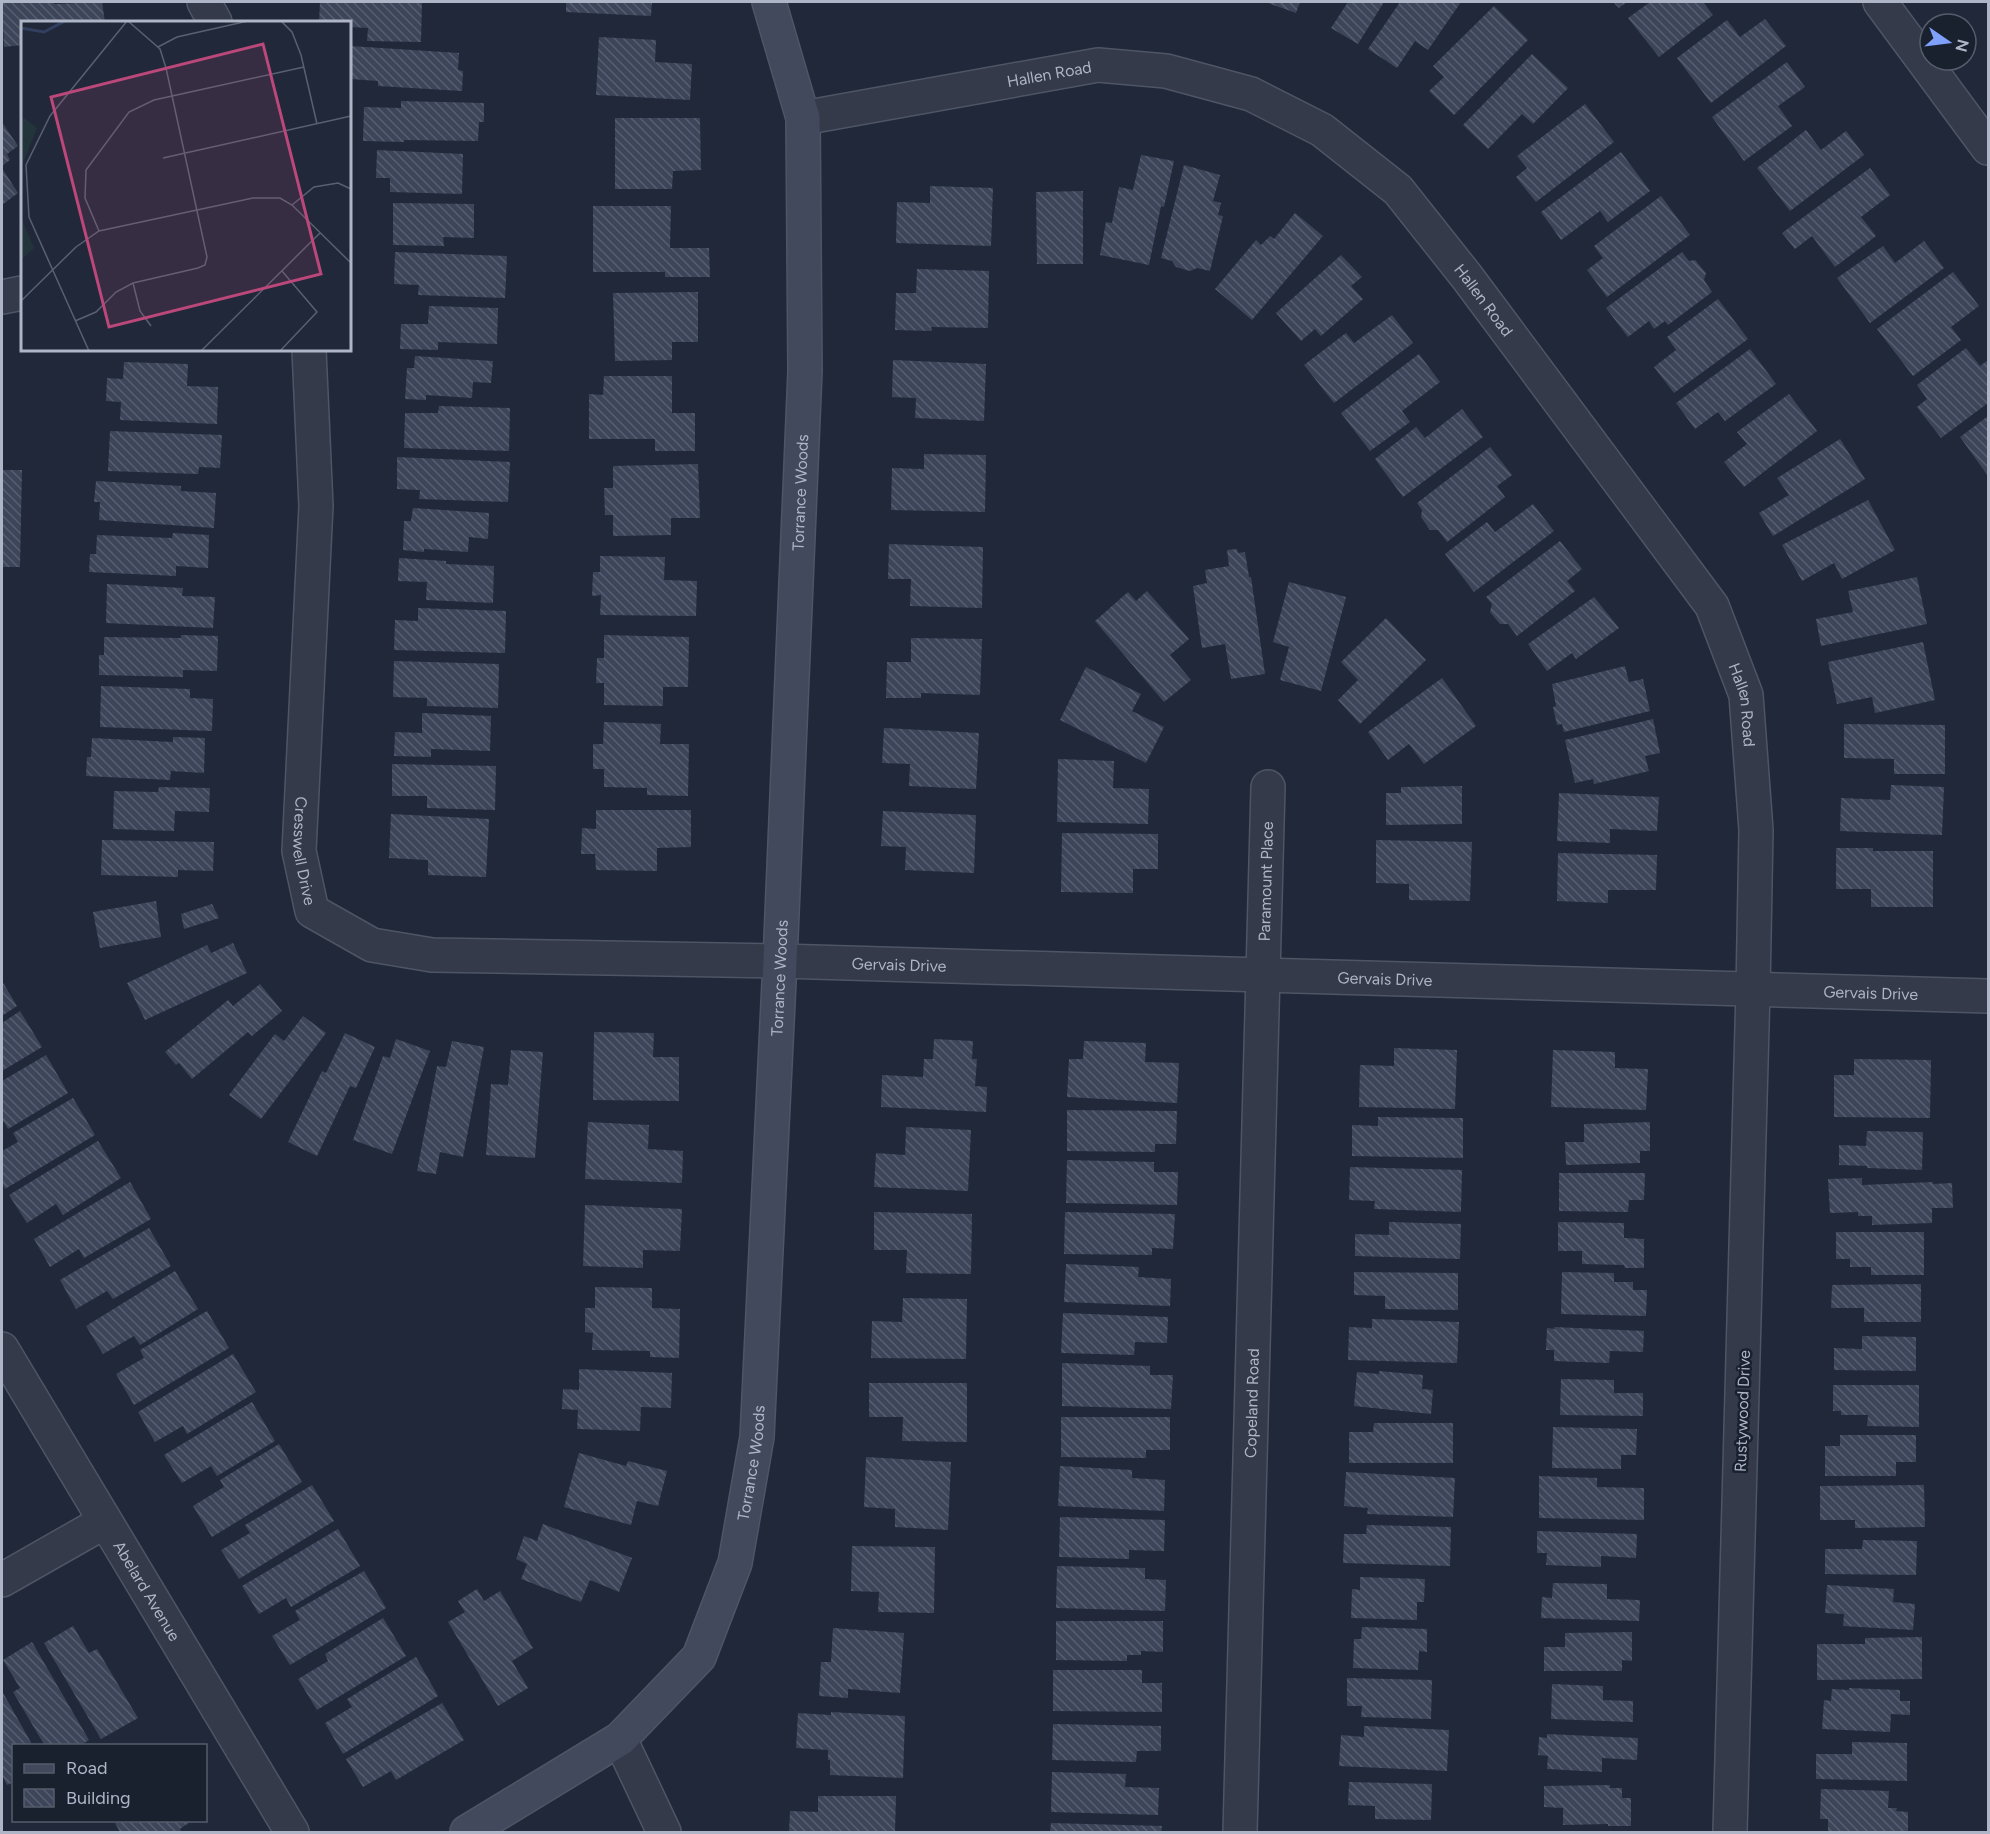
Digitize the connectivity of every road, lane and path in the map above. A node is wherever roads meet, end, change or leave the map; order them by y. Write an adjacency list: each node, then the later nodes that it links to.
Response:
1 (204, 2): 4 (street)
2 (769, 2): 5 (street, Torrance Woods)
3 (1880, 2): 6 (street)
4 (214, 21)
5 (803, 118): 11 (street, Torrance Woods); 13 (street, Hallen Road)
6 (1989, 148)
7 (21, 293): 8 (street)
8 (2, 297)
9 (309, 351): 11 (street, Cresswell Drive)
10 (1268, 787): 12 (street, Paramount Place)
11 (780, 961): 12 (street, Gervais Drive); 18 (street, Torrance Woods)
12 (1264, 975): 13 (street, Gervais Drive); 22 (street, Copeland Road)
13 (1754, 990): 14 (street, Gervais Drive); 23 (street, Rustywood Drive)
14 (1989, 996)
15 (2, 1349): 16 (street, Abelard Avenue)
16 (104, 1522): 17 (street); 19 (street, Abelard Avenue)
17 (2, 1580)
18 (620, 1739): 20 (street, Torrance Woods); 21 (street)
19 (292, 1833)
20 (467, 1833)
21 (664, 1833)
22 (1240, 1833)
23 (1730, 1833)

